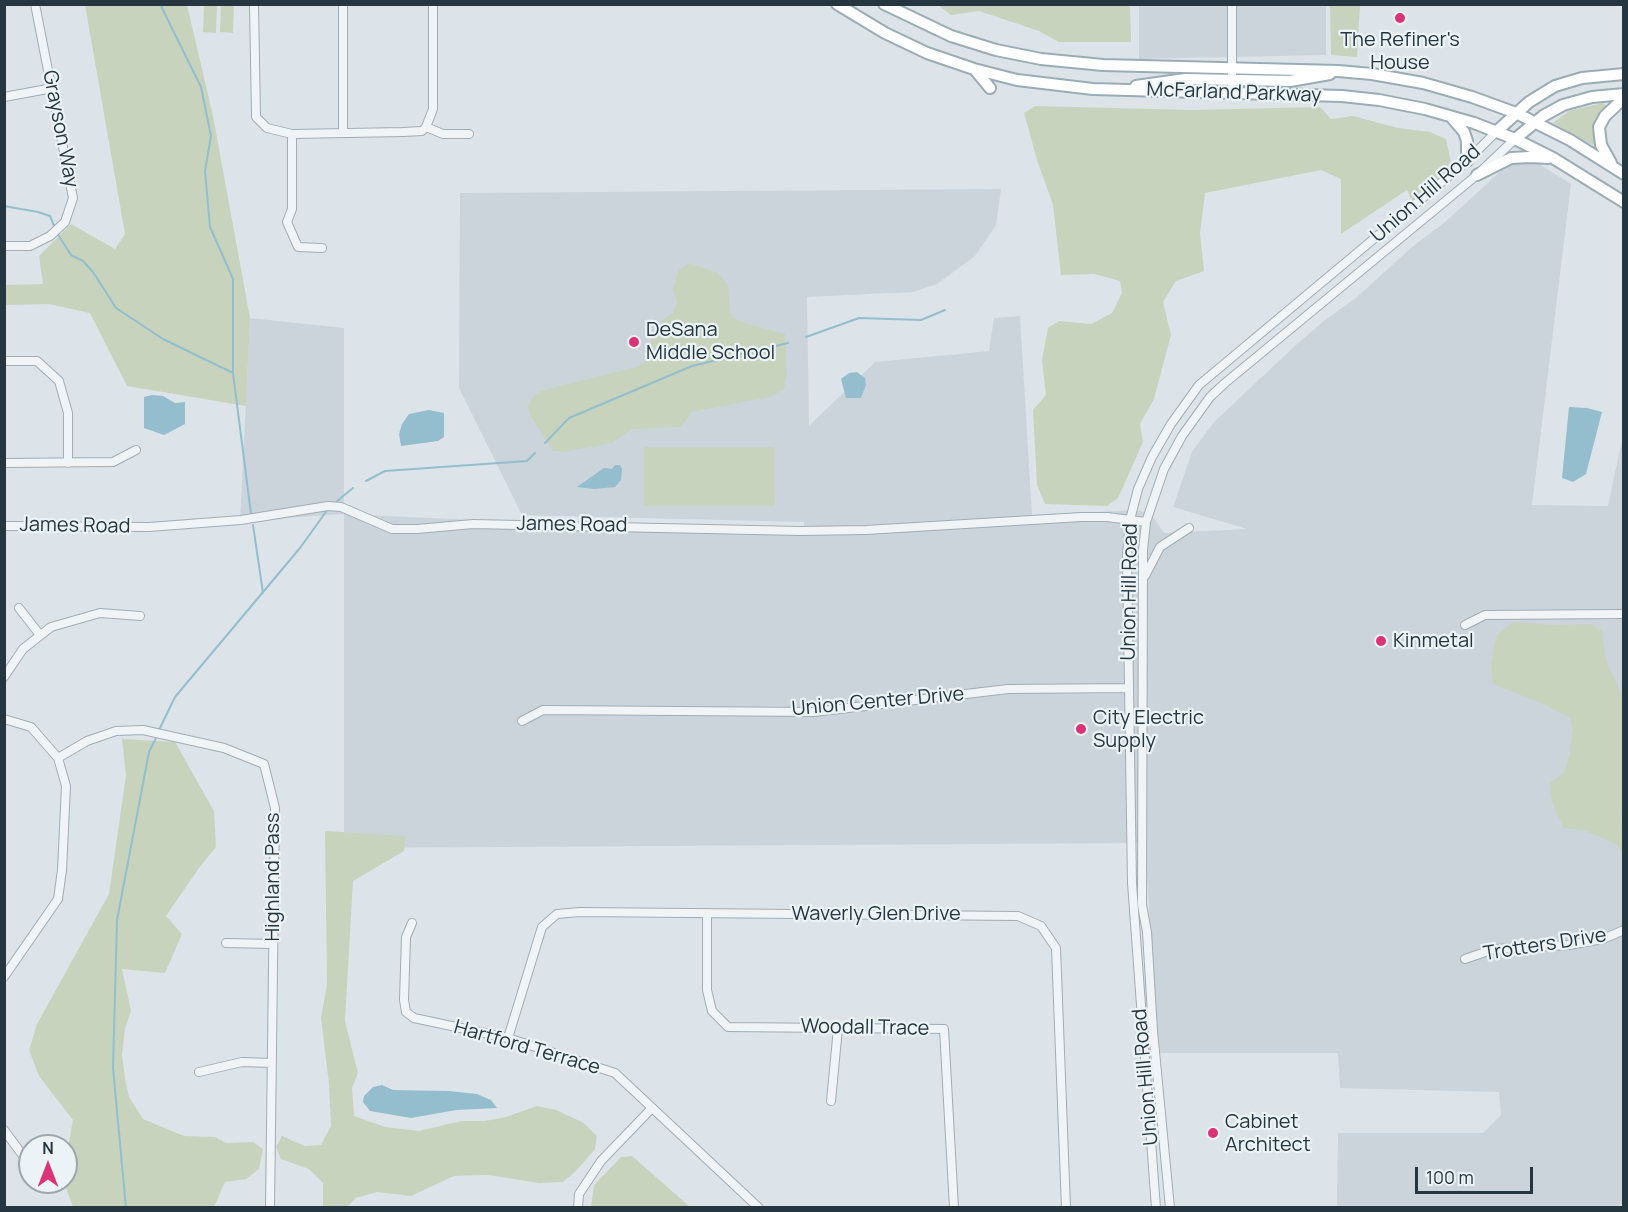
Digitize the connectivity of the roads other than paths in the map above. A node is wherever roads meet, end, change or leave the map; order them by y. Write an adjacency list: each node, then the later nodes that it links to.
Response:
1 (35, 4): 13 (street, Grayson Way)
2 (254, 4): 25 (street)
3 (343, 4): 24 (street)
4 (433, 4): 22 (street)
5 (837, 4): 9 (main road, McFarland Parkway)
6 (884, 4): 8 (main road, McFarland Parkway)
7 (1232, 4): 8 (street)
8 (1232, 68): 10 (main road, McFarland Parkway); 12 (street)
9 (974, 69): 14 (main road); 15 (main road, McFarland Parkway)
10 (1338, 71): 12 (main road); 19 (main road, McFarland Parkway)
11 (1623, 74): 19 (main road, Union Hill Road)
12 (1232, 80): 15 (main road); 16 (street)
13 (53, 88): 18 (street); 33 (street, Grayson Way)
14 (990, 88)
15 (1121, 90): 16 (main road, McFarland Parkway)
16 (1232, 92): 20 (main road, McFarland Parkway)
17 (1623, 96): 21 (main road, Union Hill Road); 30 (main road)
18 (4, 97)
19 (1516, 113): 21 (main road, McFarland Parkway); 23 (main road, Union Hill Road)
20 (1449, 115): 23 (main road, McFarland Parkway); 29 (main road)
21 (1535, 122): 27 (main road, Union Hill Road); 30 (main road, McFarland Parkway)
22 (426, 127): 24 (street); 26 (street)
23 (1497, 131): 27 (main road, McFarland Parkway); 29 (street, Union Hill Road)
24 (343, 133): 25 (street)
25 (292, 134): 34 (street)
26 (469, 134)
27 (1515, 139): 28 (main road, McFarland Parkway); 31 (street, Union Hill Road)
28 (1553, 159): 31 (main road); 32 (main road, McFarland Parkway)
29 (1467, 161): 39 (street, Union Hill Road)
30 (1619, 171)
31 (1477, 175): 40 (street, Union Hill Road)
32 (1623, 202)
33 (4, 246)
34 (322, 248)
35 (4, 361): 38 (street)
36 (136, 450): 38 (street)
37 (4, 463): 38 (street)
38 (68, 463)
39 (1130, 520): 40 (street, James Road); 41 (street, James Road); 50 (street, Union Hill Road)
40 (1146, 522): 43 (street, Union Hill Road)
41 (4, 525)
42 (1189, 528): 43 (street)
43 (1143, 580): 75 (street, Union Hill Road)
44 (19, 608): 48 (street)
45 (1623, 614): 47 (street)
46 (140, 616): 48 (street)
47 (1465, 625)
48 (40, 635): 49 (street)
49 (4, 677)
50 (1129, 688): 52 (street, Union Center Drive); 74 (street, Union Hill Road)
51 (4, 719): 53 (street)
52 (522, 721)
53 (58, 758): 58 (street, Highland Pass); 60 (street)
54 (707, 913): 61 (street, Woodall Trace); 62 (street, Waverly Glen Drive); 73 (street, Waverly Glen Drive)
55 (412, 923): 62 (street, Hartford Terrace)
56 (1623, 930): 59 (street, Trotters Drive)
57 (226, 943): 58 (street)
58 (273, 944): 63 (street, Highland Pass)
59 (1465, 959)
60 (4, 977)
61 (838, 1028): 65 (street); 72 (street, Woodall Trace)
62 (508, 1038): 66 (street, Hartford Terrace)
63 (272, 1063): 64 (street); 69 (street, Highland Pass)
64 (199, 1072)
65 (831, 1101)
66 (652, 1108): 70 (street); 71 (street, Hartford Terrace)
67 (4, 1130): 68 (street)
68 (18, 1149)
69 (270, 1208)
70 (578, 1208)
71 (759, 1208)
72 (954, 1208)
73 (1066, 1208)
74 (1156, 1208)
75 (1170, 1208)

